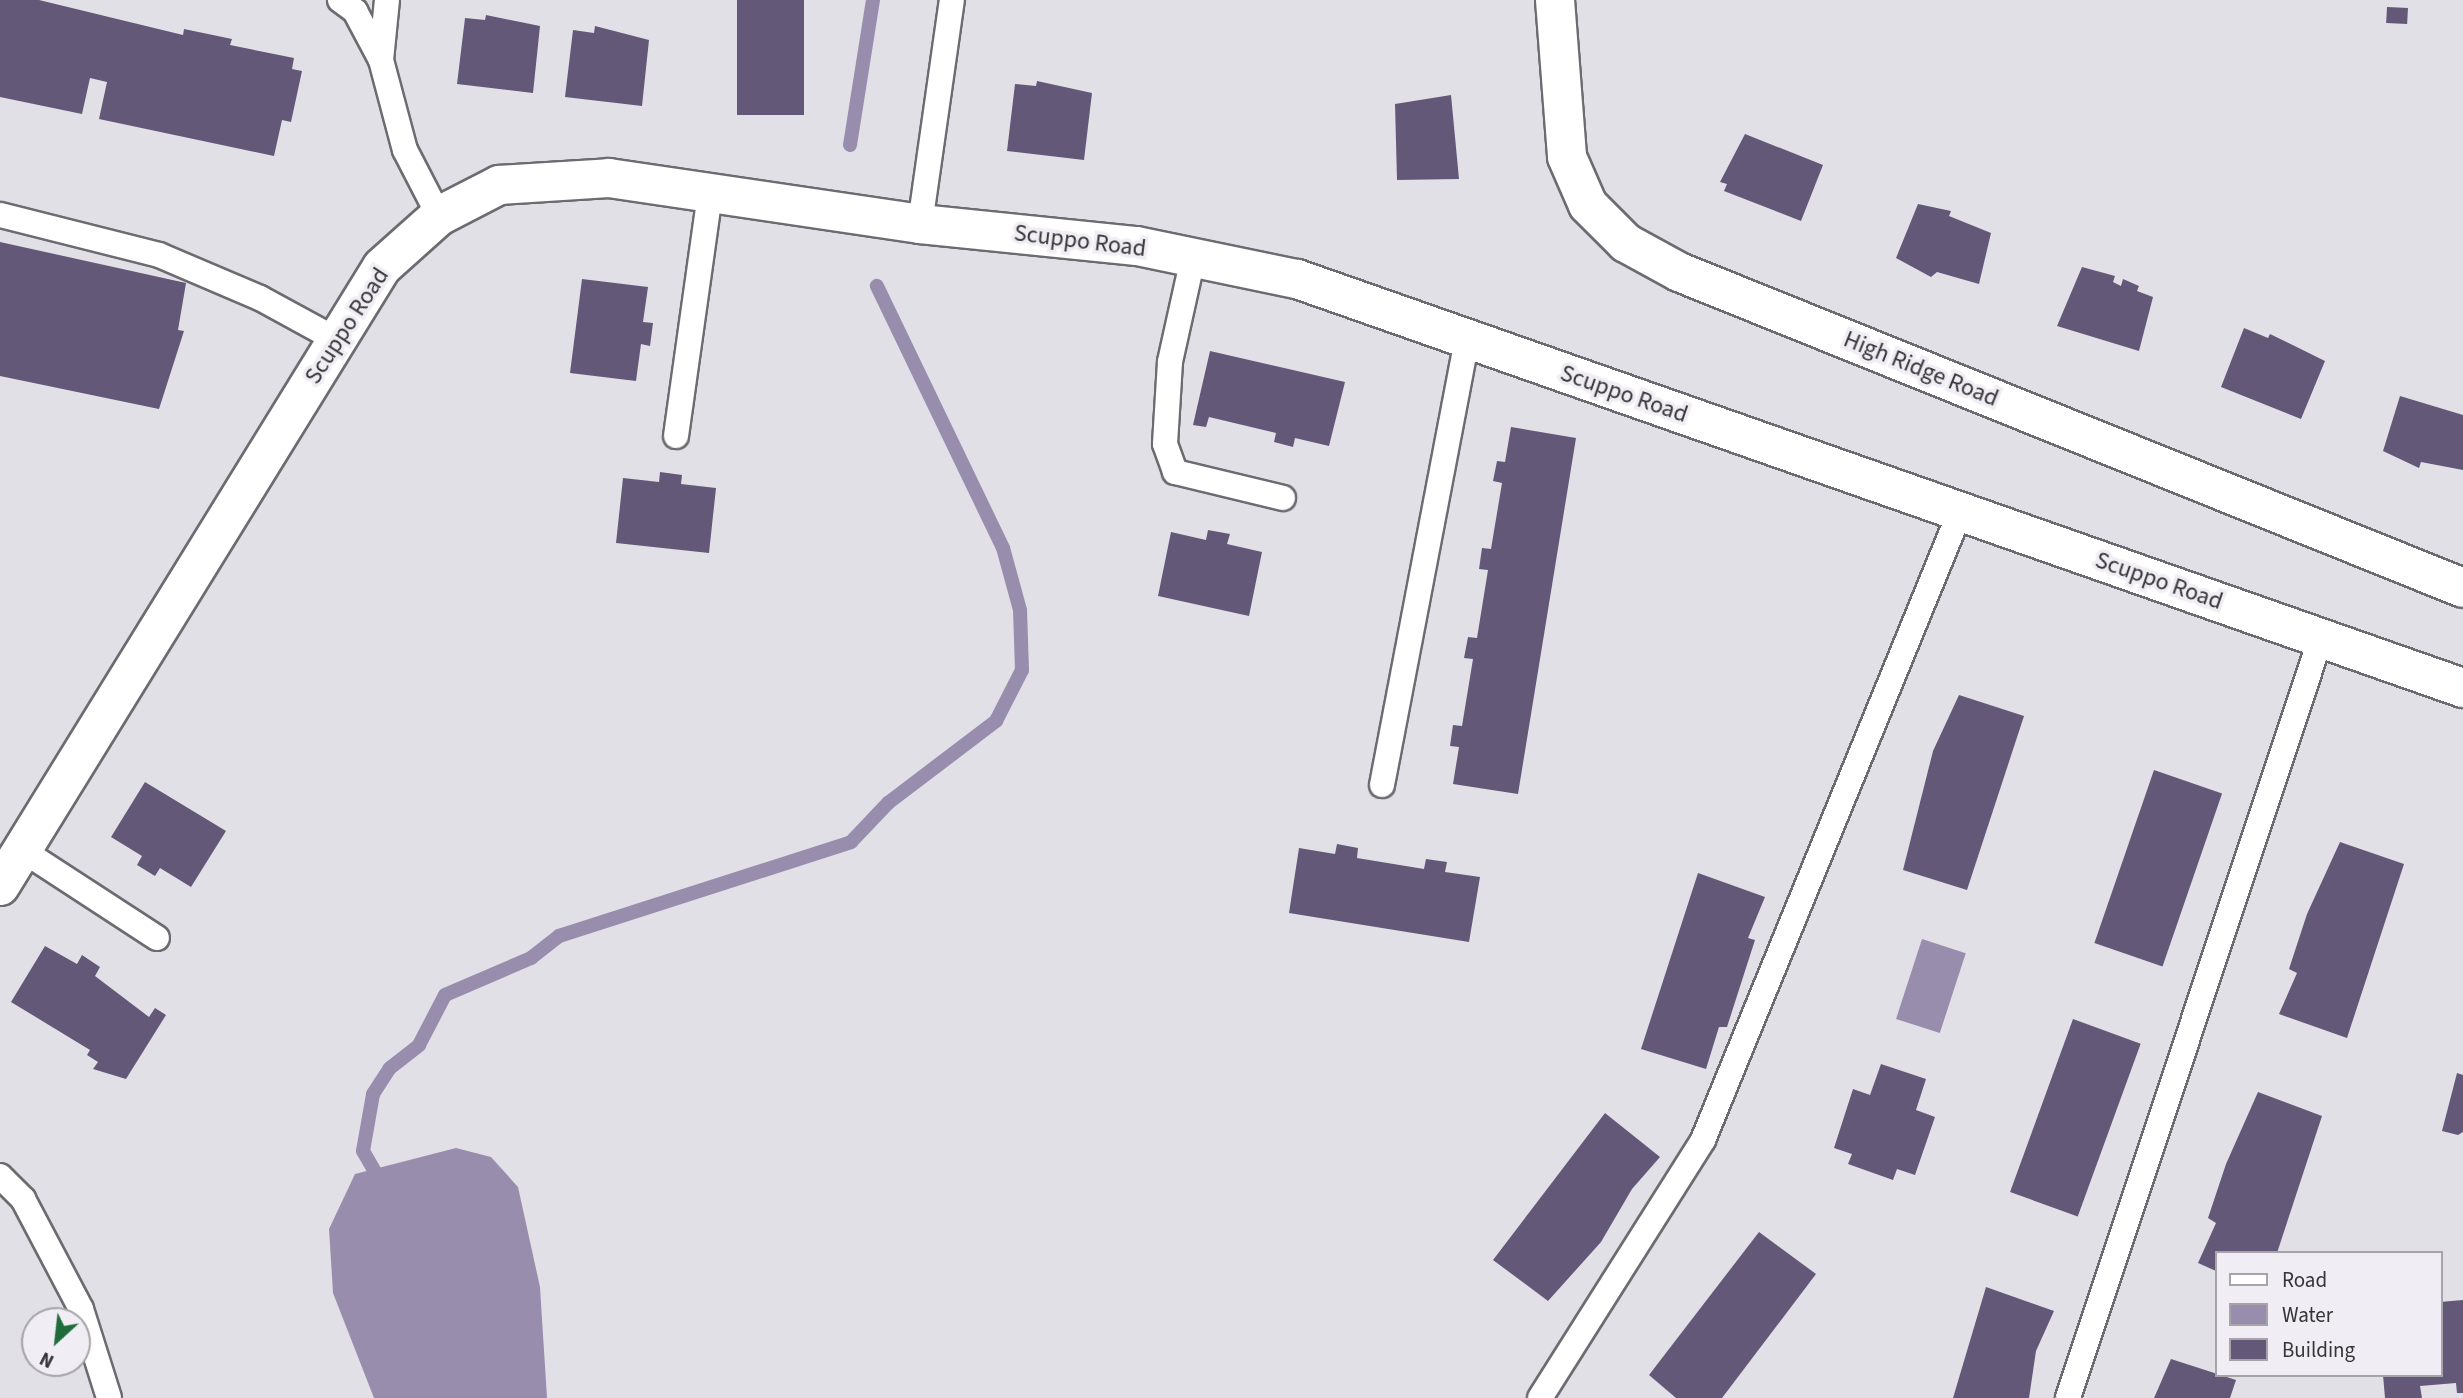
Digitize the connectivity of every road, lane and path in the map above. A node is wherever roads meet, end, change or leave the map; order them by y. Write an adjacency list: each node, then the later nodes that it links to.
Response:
1 (341, 0): 5 (lane)
2 (387, 0): 5 (lane)
3 (952, 0): 9 (lane)
4 (1555, 0): 16 (street, High Ridge Road)
5 (381, 60): 8 (lane)
6 (710, 193): 8 (street, Scuppo Road); 9 (street, Scuppo Road); 13 (lane)
7 (0, 215): 12 (lane)
8 (439, 216): 12 (street, Scuppo Road)
9 (920, 224): 10 (street, Scuppo Road)
10 (1193, 258): 11 (street, Scuppo Road); 14 (lane)
11 (1467, 338): 15 (street, Scuppo Road); 19 (lane)
12 (337, 340): 20 (street, Scuppo Road)
13 (676, 436)
14 (1283, 498)
15 (1960, 512): 17 (street, Scuppo Road); 25 (lane)
16 (2463, 588)
17 (2321, 637): 18 (street, Scuppo Road); 26 (lane)
18 (2463, 688)
19 (1382, 785)
20 (22, 850): 21 (street, Scuppo Road); 22 (lane)
21 (0, 886)
22 (157, 938)
23 (0, 1176): 24 (lane)
24 (109, 1398)
25 (1540, 1398)
26 (2068, 1398)

